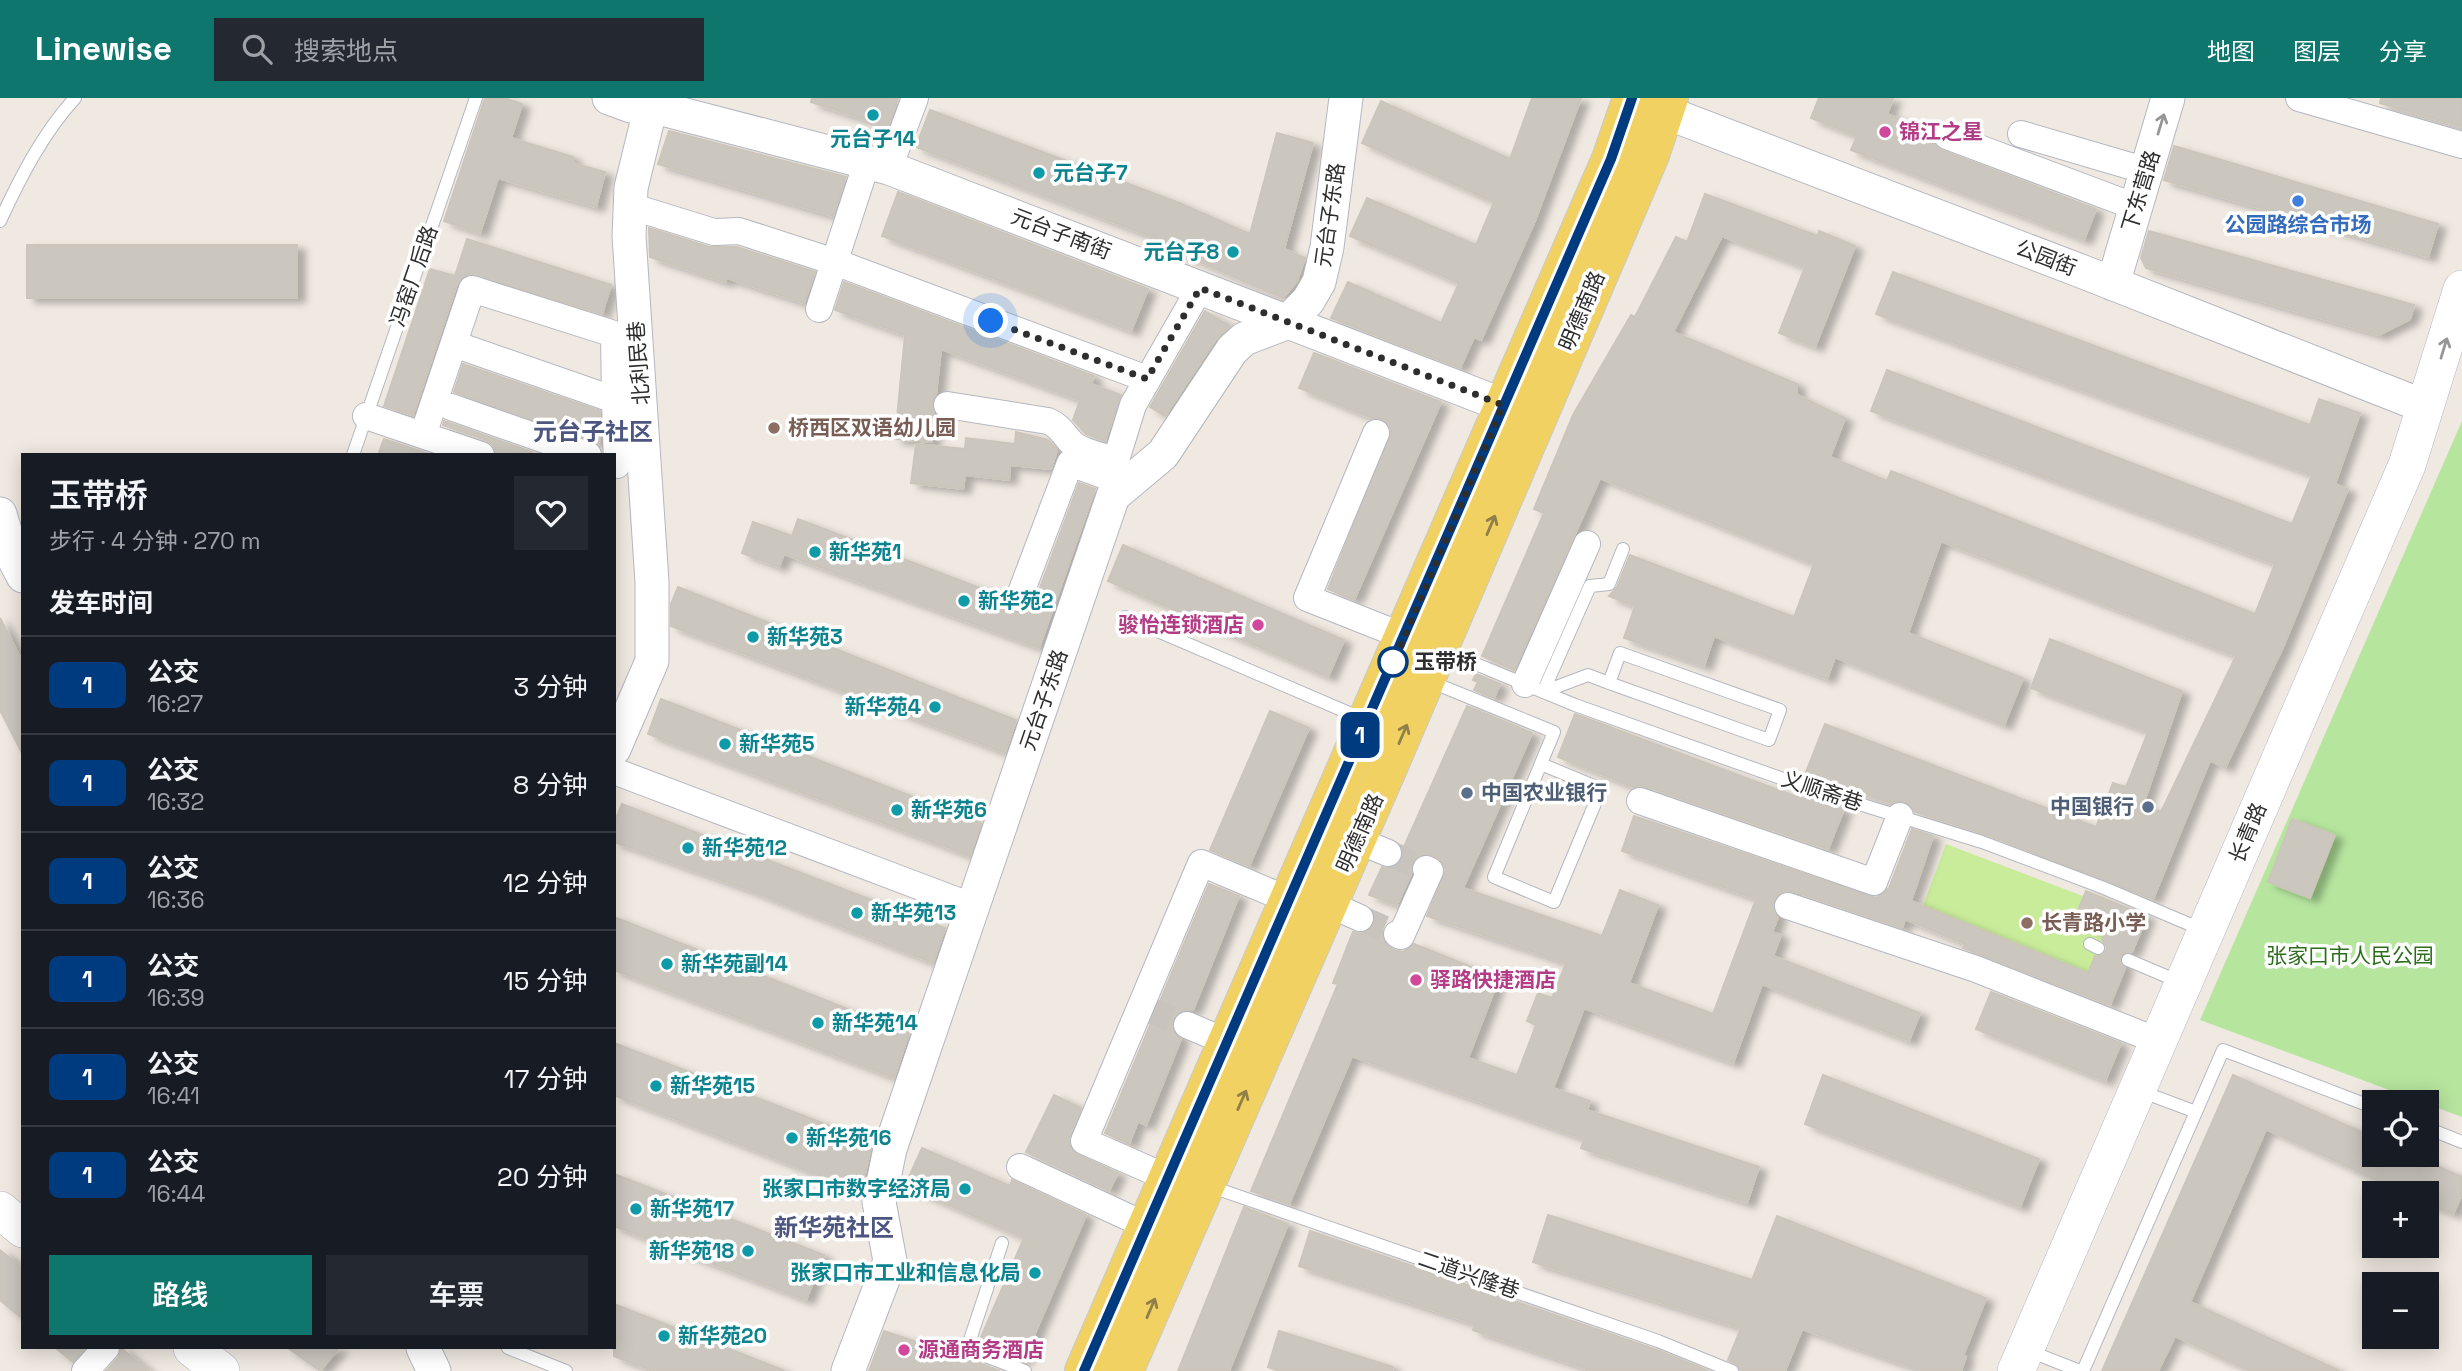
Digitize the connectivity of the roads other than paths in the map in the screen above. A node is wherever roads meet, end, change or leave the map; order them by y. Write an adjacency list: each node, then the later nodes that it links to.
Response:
1 (75, 98): 17 (lane)
2 (476, 98): 31 (lane, 冯窑厂后路)
3 (609, 98): 8 (street, 元台子南街)
4 (915, 98): 13 (street)
5 (1346, 98): 23 (street, 元台子东路)
6 (2168, 98): 14 (street, 下东营路, one-way to 6)
7 (2298, 98): 12 (street)
8 (652, 102): 13 (street, 元台子南街); 15 (street, 北利民巷)
9 (1655, 103): 19 (street, 公园街); 28 (main road, 明德南路); 46 (main road, 明德南路, one-way to 9)
10 (2021, 134): 14 (street)
11 (1947, 136): 16 (street)
12 (2462, 145)
13 (878, 165): 18 (street); 20 (street, 元台子南街)
14 (2147, 171): 16 (street, 下东营路)
15 (630, 206): 18 (street); 38 (street, 北利民巷)
16 (2136, 207): 19 (street, 下东营路)
17 (0, 220)
18 (835, 262): 22 (street); 25 (street)
19 (2113, 284): 30 (street, 公园街)
20 (1200, 288): 23 (street, 元台子南街); 25 (street)
21 (2462, 289): 30 (main road, 长青路, one-way to 21)
22 (819, 309)
23 (1286, 323): 28 (street, 元台子南街); 37 (street, 元台子东路)
24 (454, 344): 26 (street); 26 (street); 33 (street)
25 (1147, 379): 37 (street)
26 (615, 400): 38 (street)
27 (947, 405): 37 (street)
28 (1503, 405): 45 (main road, 明德南路)
29 (451, 407): 36 (street)
30 (2426, 407): 59 (main road, 长青路)
31 (366, 416): 33 (street); 34 (lane, 冯窑厂后路)
32 (1376, 433): 45 (street)
33 (423, 435): 35 (street)
34 (354, 453)
35 (475, 453)
36 (582, 453)
37 (1128, 471): 43 (street); 58 (street, 元台子东路)
38 (627, 474): 50 (street, 北利民巷)
39 (0, 514): 42 (street)
40 (1587, 544): 48 (street)
41 (1623, 549): 48 (lane)
42 (21, 572)
43 (1019, 598)
44 (1125, 617): 49 (lane)
45 (1403, 636): 49 (main road, 明德南路)
46 (1432, 664): 48 (lane, 义顺斋巷); 51 (lane); 73 (main road, 明德南路, one-way to 46)
47 (1609, 682): 47 (lane); 48 (lane)
48 (1534, 688): 54 (lane, 义顺斋巷)
49 (1366, 720): 56 (main road, 明德南路)
50 (616, 743)
51 (1541, 764): 51 (lane)
52 (616, 772): 58 (street)
53 (1640, 801): 54 (street)
54 (1900, 816): 59 (lane, 义顺斋巷)
55 (1426, 869): 60 (street)
56 (1289, 900): 65 (main road, 明德南路); 72 (street)
57 (1788, 906): 64 (street)
58 (974, 907): 92 (street, 元台子东路)
59 (2206, 931): 62 (main road, 长青路)
60 (1398, 934)
61 (2128, 960): 62 (lane)
62 (2183, 983): 64 (main road, 长青路)
63 (1186, 1025): 65 (street)
64 (2158, 1041): 66 (main road, 长青路)
65 (1227, 1042): 72 (main road, 明德南路)
66 (2137, 1089): 68 (lane); 85 (main road, 长青路)
67 (2362, 1103): 68 (lane)
68 (2196, 1112): 96 (lane)
69 (2439, 1133): 70 (lane)
70 (2462, 1142)
71 (1020, 1167): 77 (street)
72 (1168, 1178): 77 (main road, 明德南路)
73 (1205, 1184): 86 (main road, 明德南路, one-way to 73); 95 (lane, 二道兴隆巷)
74 (0, 1191): 75 (main road)
75 (21, 1207)
76 (0, 1210): 78 (main road)
77 (1147, 1226): 94 (main road, 明德南路)
78 (21, 1227)
79 (1002, 1243): 93 (lane)
80 (105, 1349): 87 (street)
81 (165, 1349): 88 (main road)
82 (193, 1349): 89 (main road)
83 (423, 1349): 90 (street)
84 (511, 1349): 91 (lane)
85 (2020, 1360): 96 (lane)
86 (1129, 1368)
87 (85, 1371)
88 (192, 1371)
89 (221, 1371)
90 (434, 1371)
91 (566, 1371)
92 (848, 1371)
93 (1025, 1371)
94 (1084, 1371)
95 (1732, 1371)
96 (2082, 1371)

